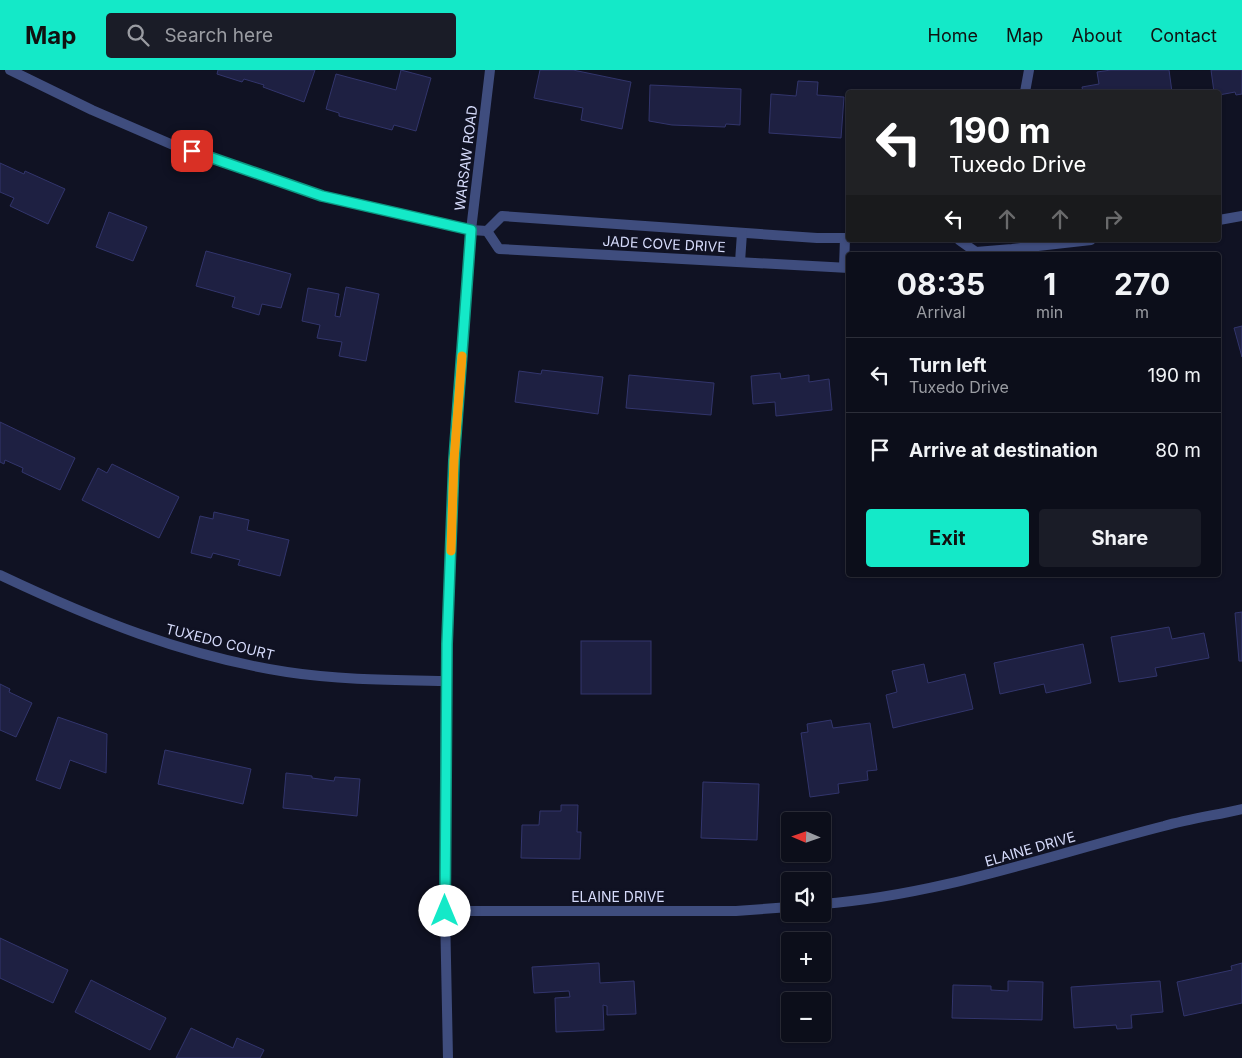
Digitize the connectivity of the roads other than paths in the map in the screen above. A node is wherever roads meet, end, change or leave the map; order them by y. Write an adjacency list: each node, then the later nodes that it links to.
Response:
1 (10, 70): 7 (street)
2 (490, 70): 7 (street, WARSAW ROAD)
3 (1030, 70): 4 (street)
4 (1025, 90)
5 (1242, 216): 6 (street)
6 (1221, 220)
7 (471, 230): 8 (street); 19 (street, WARSAW ROAD)
8 (487, 231): 9 (street, JADE COVE DRIVE); 16 (street, JADE COVE DRIVE)
9 (742, 233): 10 (street, JADE COVE DRIVE); 16 (street)
10 (846, 238)
11 (961, 242): 14 (street)
12 (1059, 242): 13 (street)
13 (1012, 245): 15 (street)
14 (973, 252)
15 (979, 252)
16 (740, 262): 17 (street, JADE COVE DRIVE)
17 (846, 268)
18 (0, 574): 19 (street, TUXEDO COURT)
19 (446, 681): 23 (street, WARSAW ROAD)
20 (1242, 809): 21 (street, ELAINE DRIVE)
21 (831, 903)
22 (781, 908): 23 (street, ELAINE DRIVE)
23 (445, 911): 24 (street, WARSAW ROAD)
24 (448, 1058)

